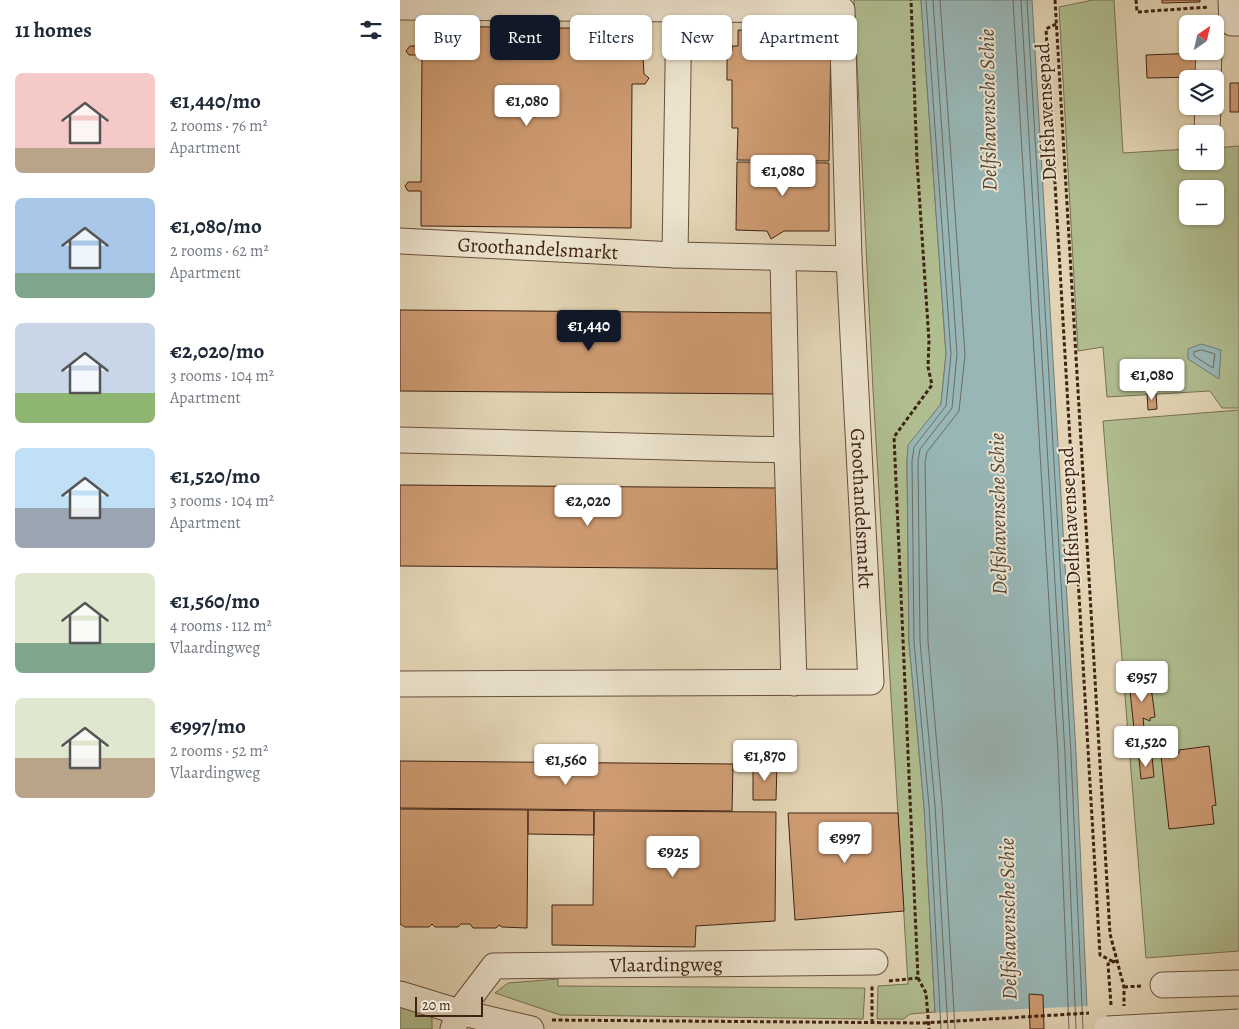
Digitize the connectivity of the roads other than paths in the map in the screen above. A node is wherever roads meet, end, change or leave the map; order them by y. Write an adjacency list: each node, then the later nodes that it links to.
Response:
1 (400, 8): 2 (street, Groothandelsmarkt)
2 (679, 8): 4 (street); 6 (street, Groothandelsmarkt)
3 (400, 240): 4 (street, Groothandelsmarkt)
4 (675, 254): 5 (street, Groothandelsmarkt)
5 (784, 258): 6 (street, Groothandelsmarkt); 8 (street)
6 (849, 259): 9 (street, Groothandelsmarkt)
7 (400, 440): 8 (street)
8 (787, 450): 9 (street)
9 (794, 683): 10 (street, Groothandelsmarkt)
10 (400, 684)
11 (875, 962): 16 (street, Vlaardingweg)
12 (1239, 984): 13 (street)
13 (1163, 985)
14 (400, 994): 16 (street)
15 (1109, 1017): 17 (street, bridge)
16 (456, 1020): 18 (street)
17 (1239, 1022)
18 (540, 1025)

